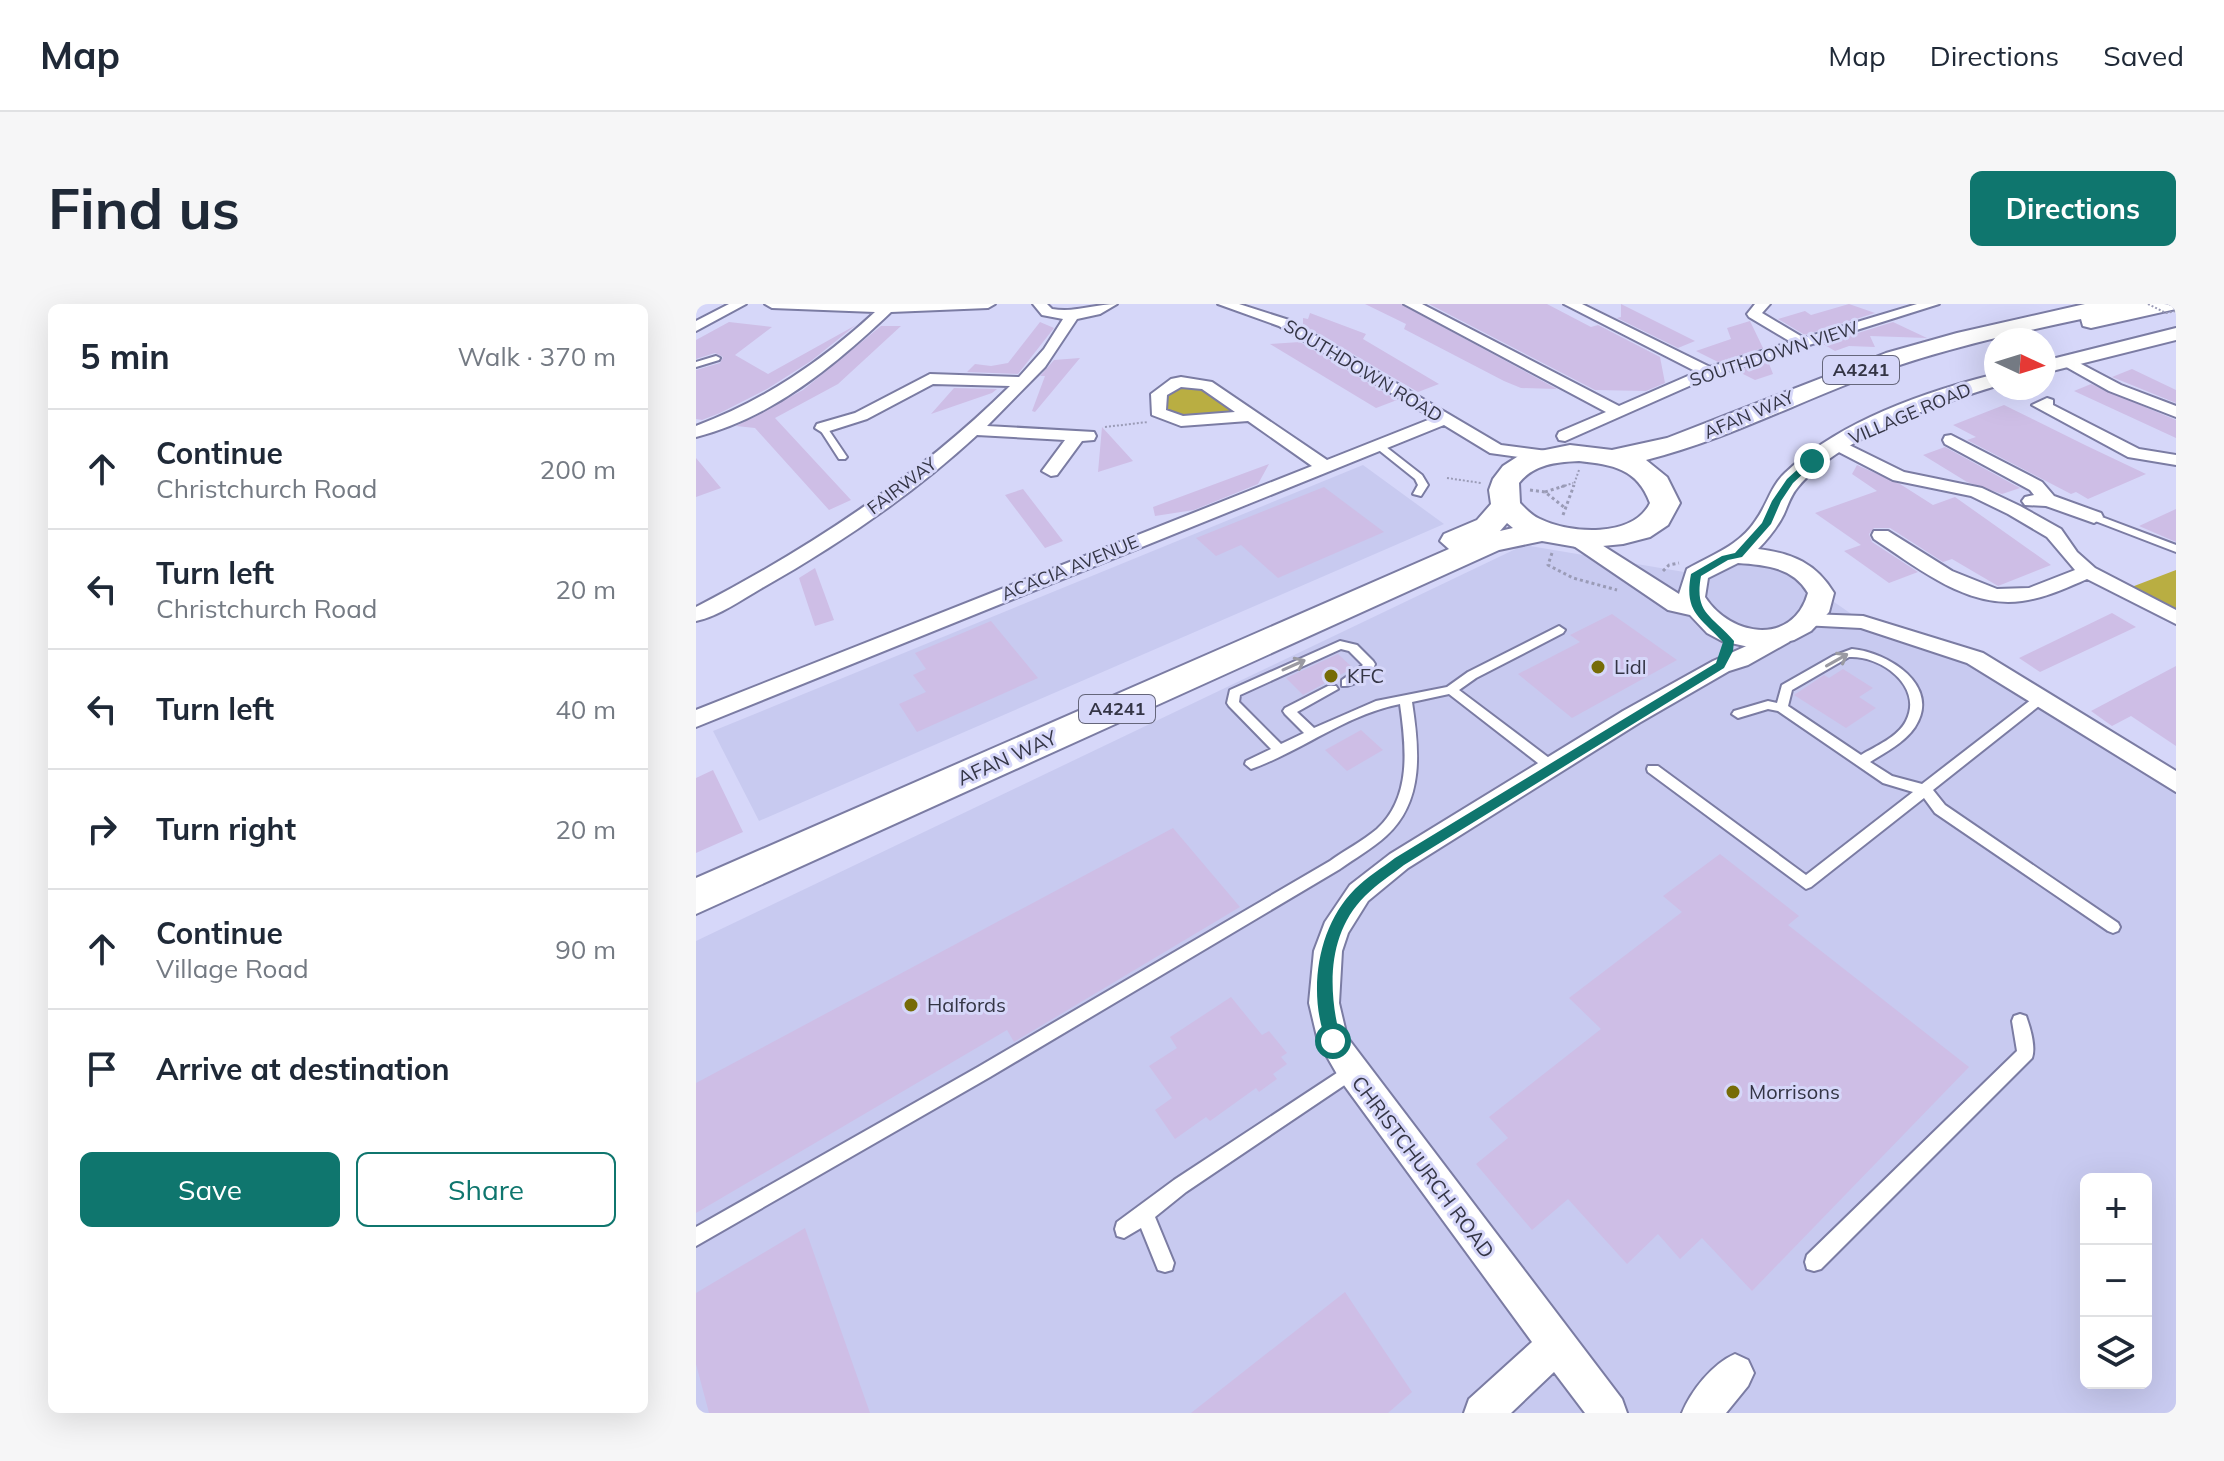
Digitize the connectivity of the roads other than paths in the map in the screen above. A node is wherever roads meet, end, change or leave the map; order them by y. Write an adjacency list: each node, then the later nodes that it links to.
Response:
1 (739, 304): 18 (street)
2 (772, 304): 15 (street)
3 (988, 304): 14 (street)
4 (1040, 304): 17 (street)
5 (1110, 304): 17 (street)
6 (1225, 304): 34 (street, SOUTHDOWN ROAD)
7 (1411, 304): 31 (street)
8 (1571, 304): 27 (street)
9 (1763, 304): 21 (street)
10 (1877, 304): 16 (street)
11 (1932, 304): 16 (street, SOUTHDOWN VIEW)
12 (2117, 304): 44 (main road, AFAN WAY / A4241)
13 (2168, 304): 19 (main road)
14 (918, 305): 15 (street)
15 (887, 308): 37 (street)
16 (1898, 314): 21 (street, SOUTHDOWN VIEW)
17 (1072, 316): 28 (street, FAIRWAY)
18 (696, 327)
19 (2056, 330)
20 (2176, 334): 24 (street)
21 (1802, 343): 27 (street, SOUTHDOWN VIEW)
22 (1984, 350): 48 (main road, AFAN WAY / A4241)
23 (716, 358): 26 (lane)
24 (2066, 361): 25 (street); 32 (street)
25 (2056, 364)
26 (696, 365)
27 (1709, 372): 31 (street, SOUTHDOWN VIEW)
28 (1024, 382): 35 (street); 36 (street, FAIRWAY)
29 (1984, 384): 40 (street, VILLAGE ROAD)
30 (2047, 403): 45 (street)
31 (1619, 412): 41 (street, SOUTHDOWN VIEW)
32 (2176, 412)
33 (1251, 416): 33 (street); 46 (street)
34 (1445, 419): 39 (street, ACACIA AVENUE); 42 (street, SOUTHDOWN ROAD)
35 (823, 428): 43 (lane)
36 (974, 430): 47 (street); 65 (street, FAIRWAY)
37 (696, 432)
38 (1951, 440): 51 (street)
39 (1378, 445): 46 (street, ACACIA AVENUE); 50 (lane)
40 (1839, 445): 52 (street); 54 (street, VILLAGE ROAD)
41 (1556, 446): 42 (street, SOUTHDOWN ROAD); 44 (main road, A4241); 49 (main road, A4241)
42 (1496, 449): 49 (street)
43 (842, 457)
44 (1612, 458): 48 (main road, A4241)
45 (2176, 460)
46 (1324, 466): 80 (street, ACACIA AVENUE)
47 (1051, 471)
48 (1655, 481): 56 (main road, A4241)
49 (1504, 488): 55 (main road); 89 (main road, AFAN WAY / A4241)
50 (1418, 494)
51 (2048, 500): 52 (street); 53 (street)
52 (2014, 510): 61 (street)
53 (2094, 517): 58 (lane)
54 (1767, 524): 59 (street, VILLAGE ROAD); 60 (street)
55 (1560, 529): 56 (main road, A4241); 64 (street); 90 (main road, AFAN WAY / A4241)
56 (1630, 535): 62 (street)
57 (1881, 535): 61 (street)
58 (2176, 549)
59 (1738, 555): 60 (street); 62 (street)
60 (1788, 562): 63 (street)
61 (2088, 572): 66 (street)
62 (1696, 574): 64 (street)
63 (1821, 593): 67 (street); 68 (street)
64 (1698, 609): 70 (street)
65 (696, 615)
66 (2176, 618)
67 (1809, 620): 68 (street); 71 (street)
68 (1863, 622): 76 (street)
69 (1559, 630): 75 (lane)
70 (1720, 630): 71 (street); 72 (street)
71 (1782, 637): 72 (street, CHRISTCHURCH ROAD)
72 (1721, 666): 85 (street, CHRISTCHURCH ROAD)
73 (1346, 683): 82 (lane, one-way to 73)
74 (1332, 689): 81 (lane)
75 (1451, 690): 77 (lane); 85 (lane)
76 (2040, 699): 87 (street); 88 (lane)
77 (1406, 700): 81 (lane); 96 (lane)
78 (1782, 708): 79 (lane); 83 (lane); 83 (lane, one-way to 83)
79 (1738, 714)
80 (696, 719)
81 (1313, 734): 82 (lane)
82 (1281, 751): 84 (lane)
83 (1860, 762): 88 (lane)
84 (1251, 764)
85 (1552, 767): 93 (street, CHRISTCHURCH ROAD)
86 (1653, 769): 88 (lane)
87 (2176, 783)
88 (1925, 790): 91 (lane)
89 (696, 874)
90 (696, 897)
91 (2113, 927)
92 (2020, 1021): 97 (lane)
93 (1352, 1071): 94 (lane); 99 (street, CHRISTCHURCH ROAD)
94 (1144, 1214): 95 (lane); 98 (lane)
95 (1124, 1229)
96 (696, 1237)
97 (1814, 1262)
98 (1165, 1263)
99 (1556, 1345): 101 (street); 102 (street, CHRISTCHURCH ROAD)
100 (1735, 1373): 103 (street)
101 (1483, 1413)
102 (1608, 1413)
103 (1701, 1413)

